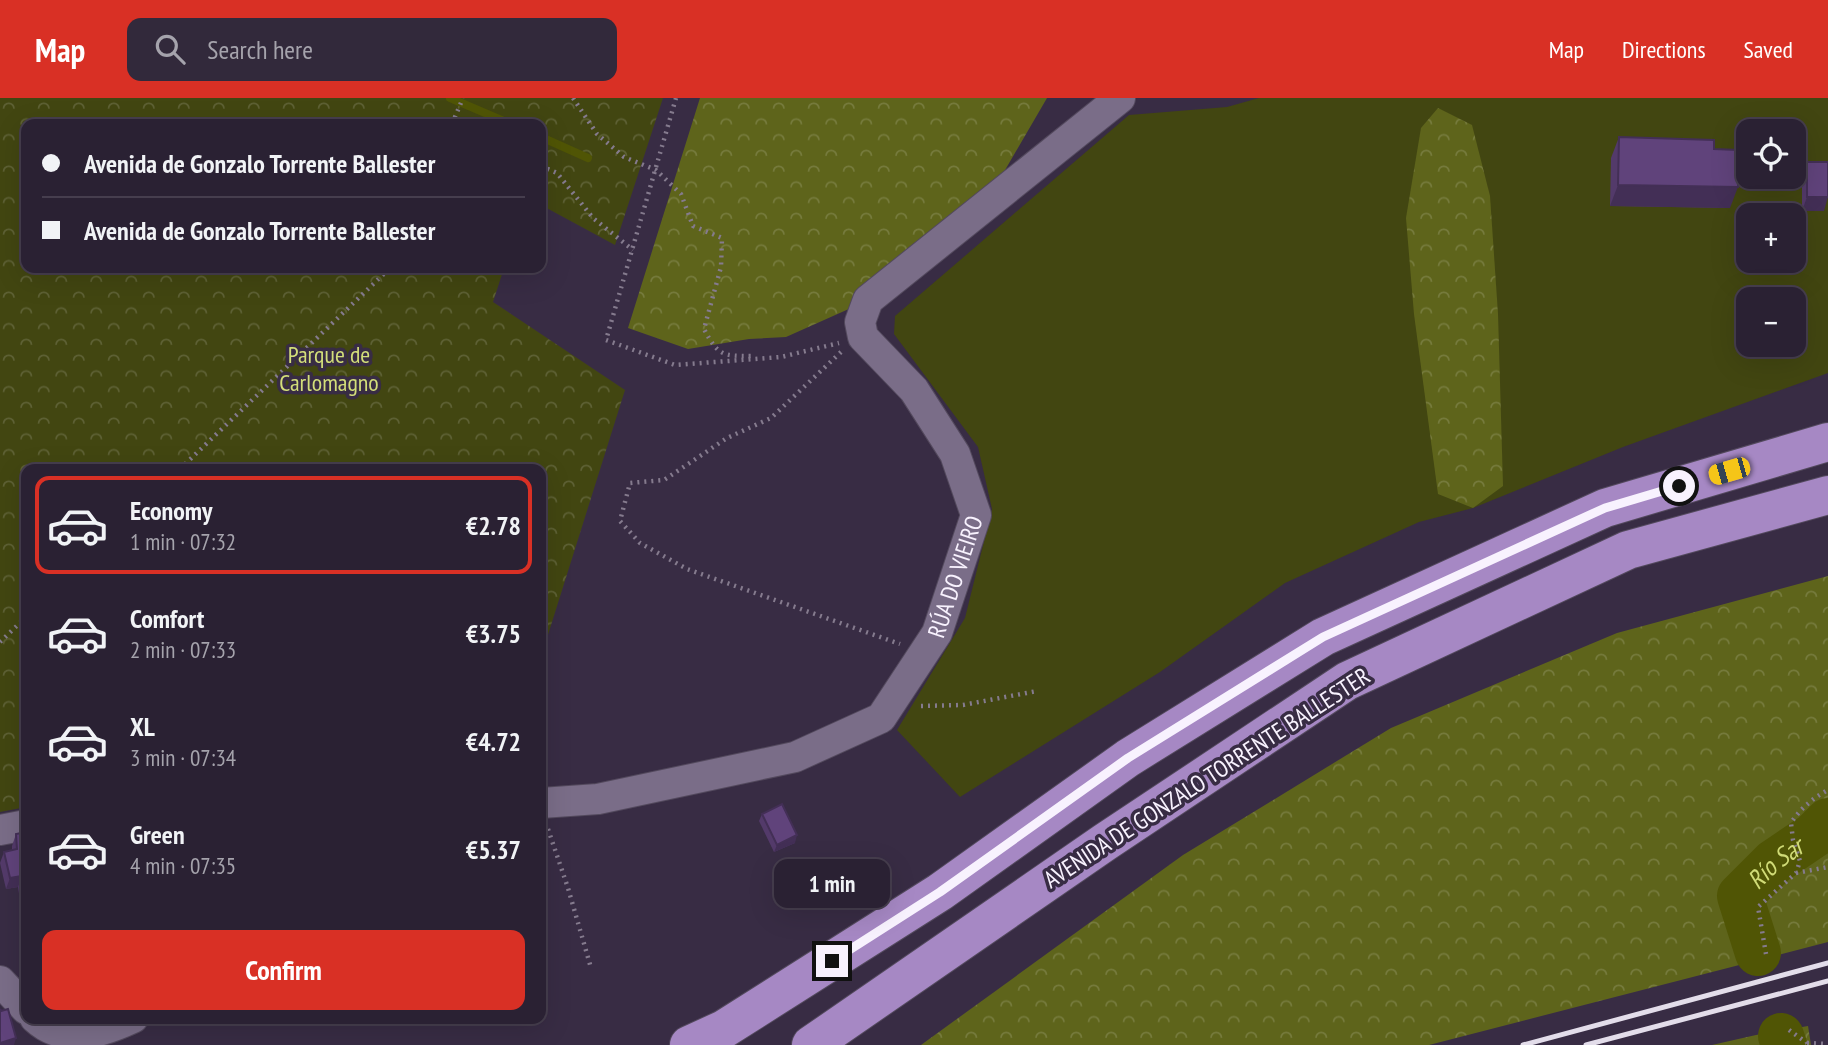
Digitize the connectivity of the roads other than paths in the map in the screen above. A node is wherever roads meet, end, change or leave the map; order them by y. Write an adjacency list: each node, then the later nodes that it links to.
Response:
1 (1120, 98): 4 (street, RÚA DO VIEIRO)
2 (1828, 442): 11 (highway)
3 (1828, 495): 12 (highway, AVENIDA DE GONZALO TORRENTE BALLESTER)
4 (546, 810)
5 (21, 826): 6 (street)
6 (0, 830)
7 (0, 981): 8 (street)
8 (21, 1004)
9 (41, 1024): 10 (street)
10 (122, 1024)
11 (689, 1045)
12 (811, 1045)

